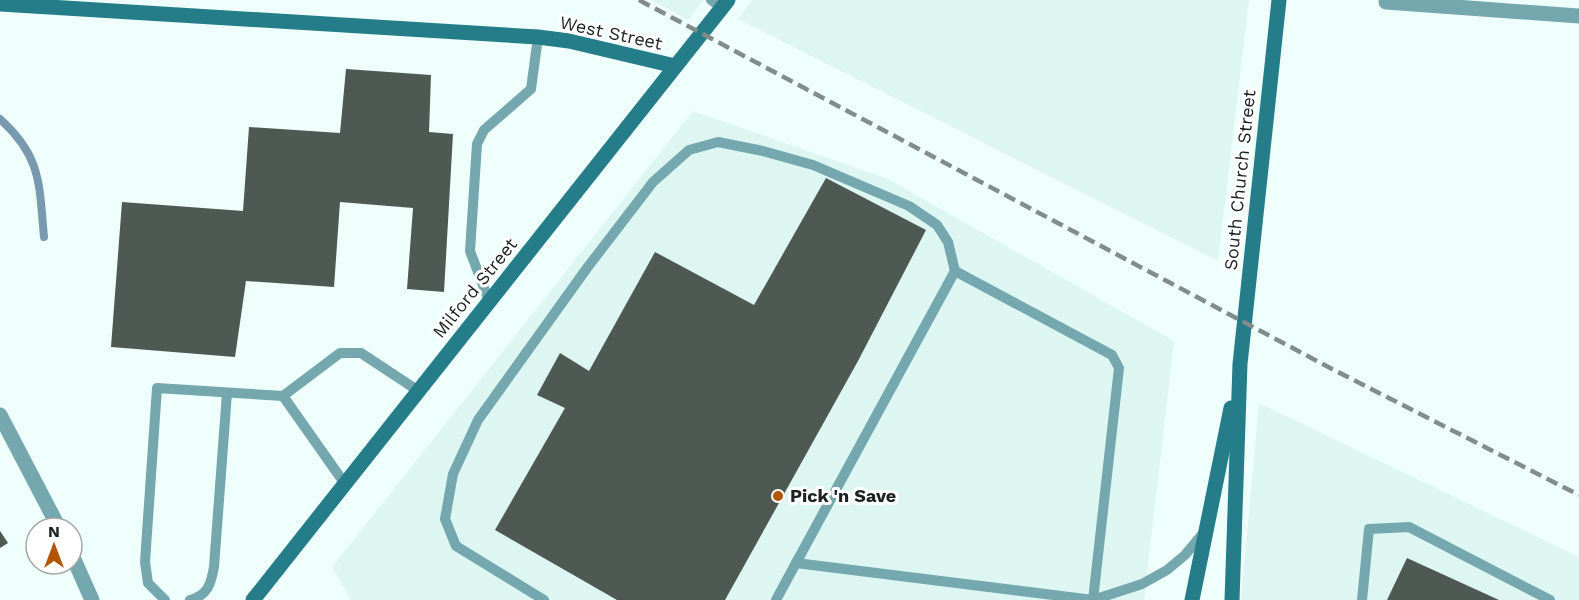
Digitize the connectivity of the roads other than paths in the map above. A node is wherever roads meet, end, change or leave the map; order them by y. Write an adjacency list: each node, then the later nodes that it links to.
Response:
1 (1279, 0): 10 (main road, South Church Street)
2 (1386, 2): 5 (street)
3 (720, 3): 7 (main road, Milford Street)
4 (0, 4): 6 (main road, West Street)
5 (1579, 16)
6 (537, 37): 7 (main road, West Street); 9 (lane)
7 (675, 66): 9 (main road, Milford Street)
8 (955, 271): 18 (lane); 24 (lane); 26 (lane)
9 (489, 301): 11 (main road, Milford Street)
10 (1240, 364): 17 (main road, South Church Street); 28 (main road, South Church Street)
11 (417, 390): 13 (lane); 15 (main road, Milford Street)
12 (227, 393): 13 (lane); 21 (lane); 22 (lane)
13 (283, 396): 15 (lane)
14 (0, 415): 16 (street)
15 (345, 484): 23 (main road, Milford Street)
16 (53, 516)
17 (1207, 529): 26 (lane); 27 (main road, South Church Street)
18 (796, 562): 25 (lane); 26 (lane)
19 (81, 576): 20 (street)
20 (92, 600)
21 (165, 600)
22 (190, 600)
23 (253, 600)
24 (544, 600)
25 (776, 600)
26 (1093, 600)
27 (1192, 600)
28 (1232, 600)
29 (1362, 600): 30 (lane)
30 (1550, 600)

